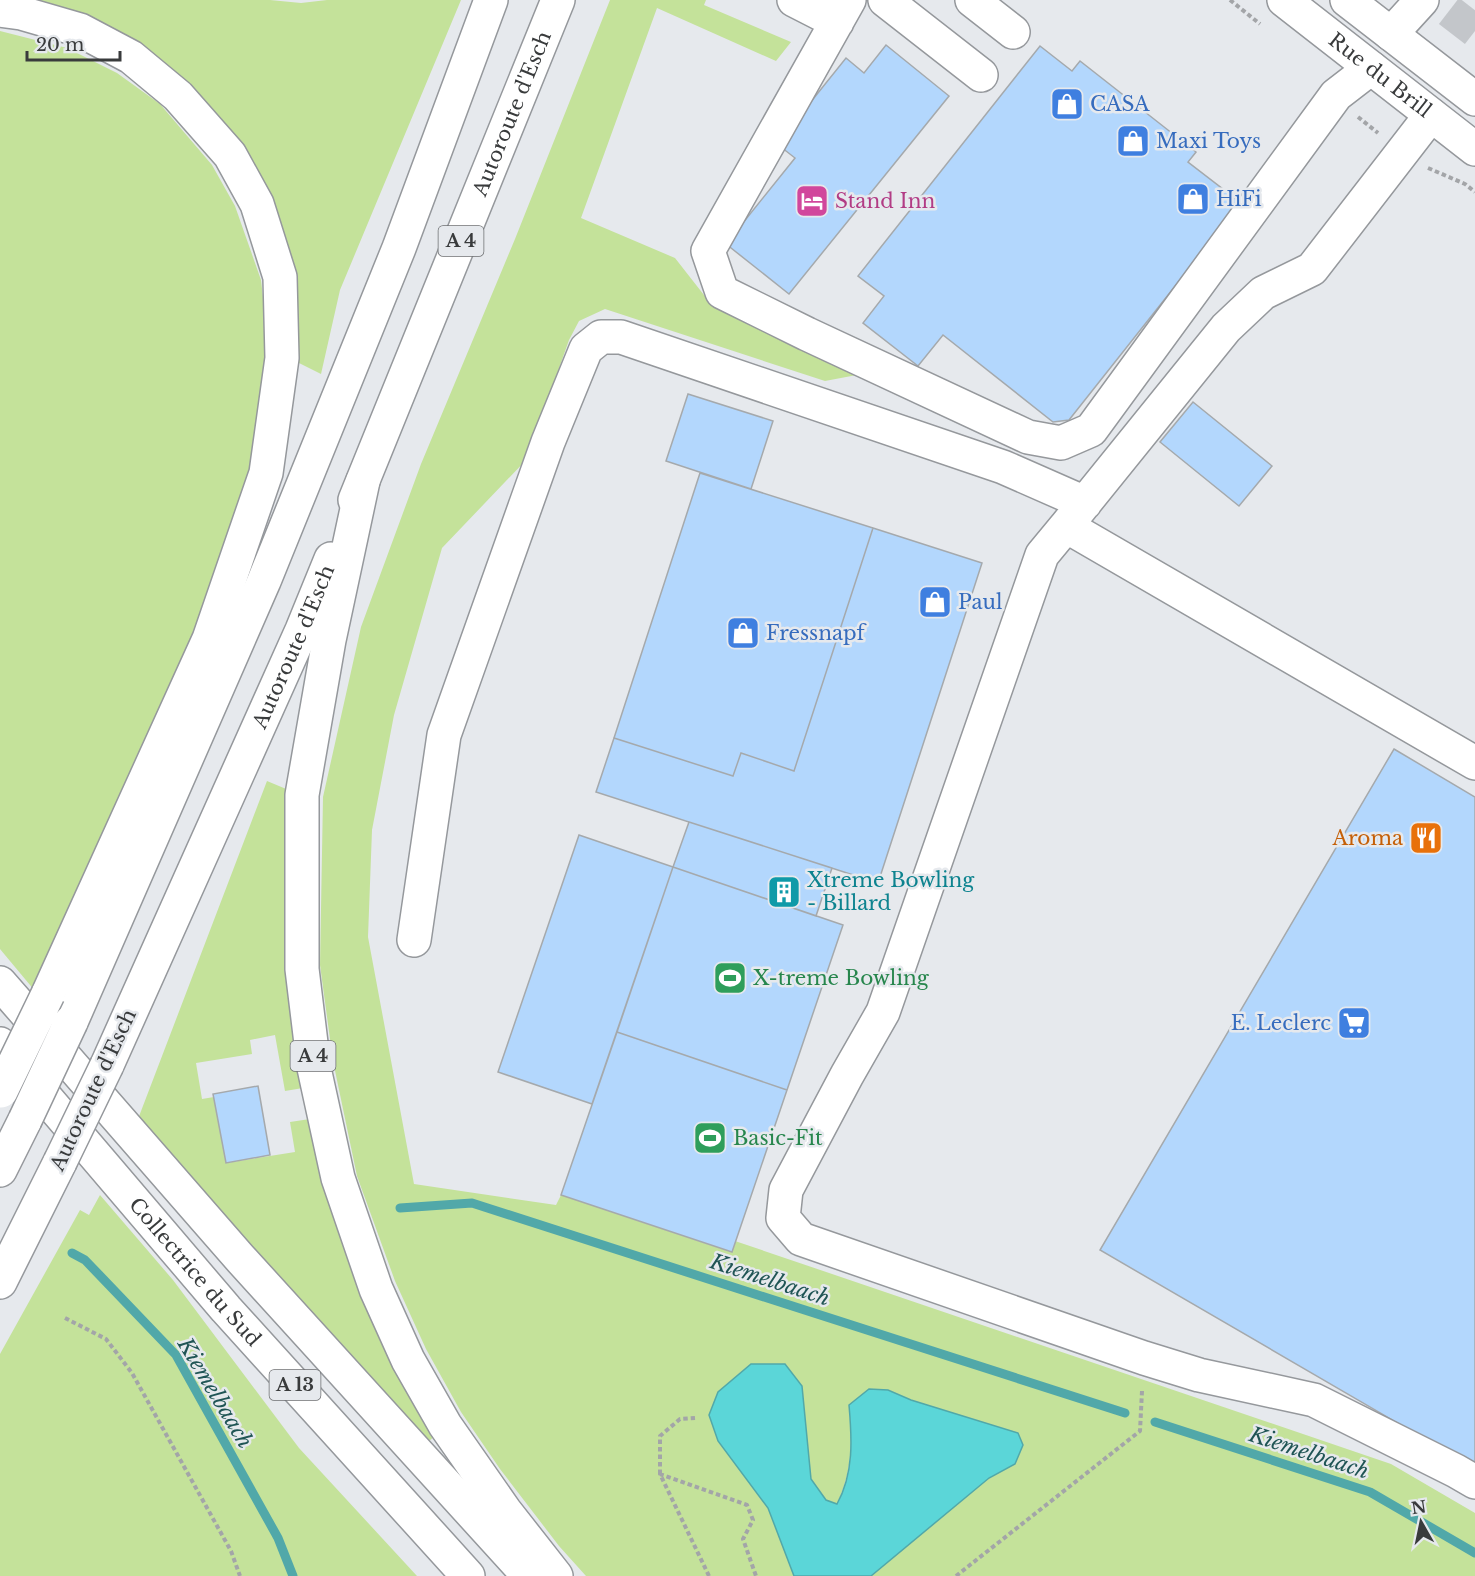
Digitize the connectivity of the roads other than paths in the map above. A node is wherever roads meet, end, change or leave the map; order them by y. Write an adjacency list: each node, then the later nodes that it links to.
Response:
1 (491, 0): 25 (main road, bridge)
2 (558, 0): 18 (main road, Autoroute d'Esch / A 4)
3 (794, 0): 10 (main road)
4 (885, 0): 14 (main road)
5 (972, 0): 11 (main road)
6 (1284, 0): 13 (main road, Rue du Brill)
7 (1347, 0): 12 (main road, Rue du Brill)
8 (1431, 4): 12 (main road)
9 (0, 10): 24 (main road, bridge)
10 (843, 11): 13 (main road)
11 (1013, 32)
12 (1391, 34): 15 (main road, Rue du Brill)
13 (1371, 68): 16 (main road, Rue du Brill)
14 (981, 75)
15 (1475, 99)
16 (1431, 115): 17 (main road, Rue du Brill); 19 (main road)
17 (1475, 149)
18 (363, 481): 26 (main road, Autoroute d'Esch / A 4, bridge); 30 (main road, A 4)
19 (1076, 514): 20 (main road); 21 (main road); 27 (main road)
20 (1475, 763)
21 (414, 940)
22 (0, 983): 29 (main road)
23 (0, 1044): 28 (main road, Collectrice du Sud / A 13)
24 (1, 1092)
25 (0, 1170)
26 (0, 1282)
27 (1475, 1482)
28 (468, 1576)
29 (529, 1576)
30 (556, 1576)

